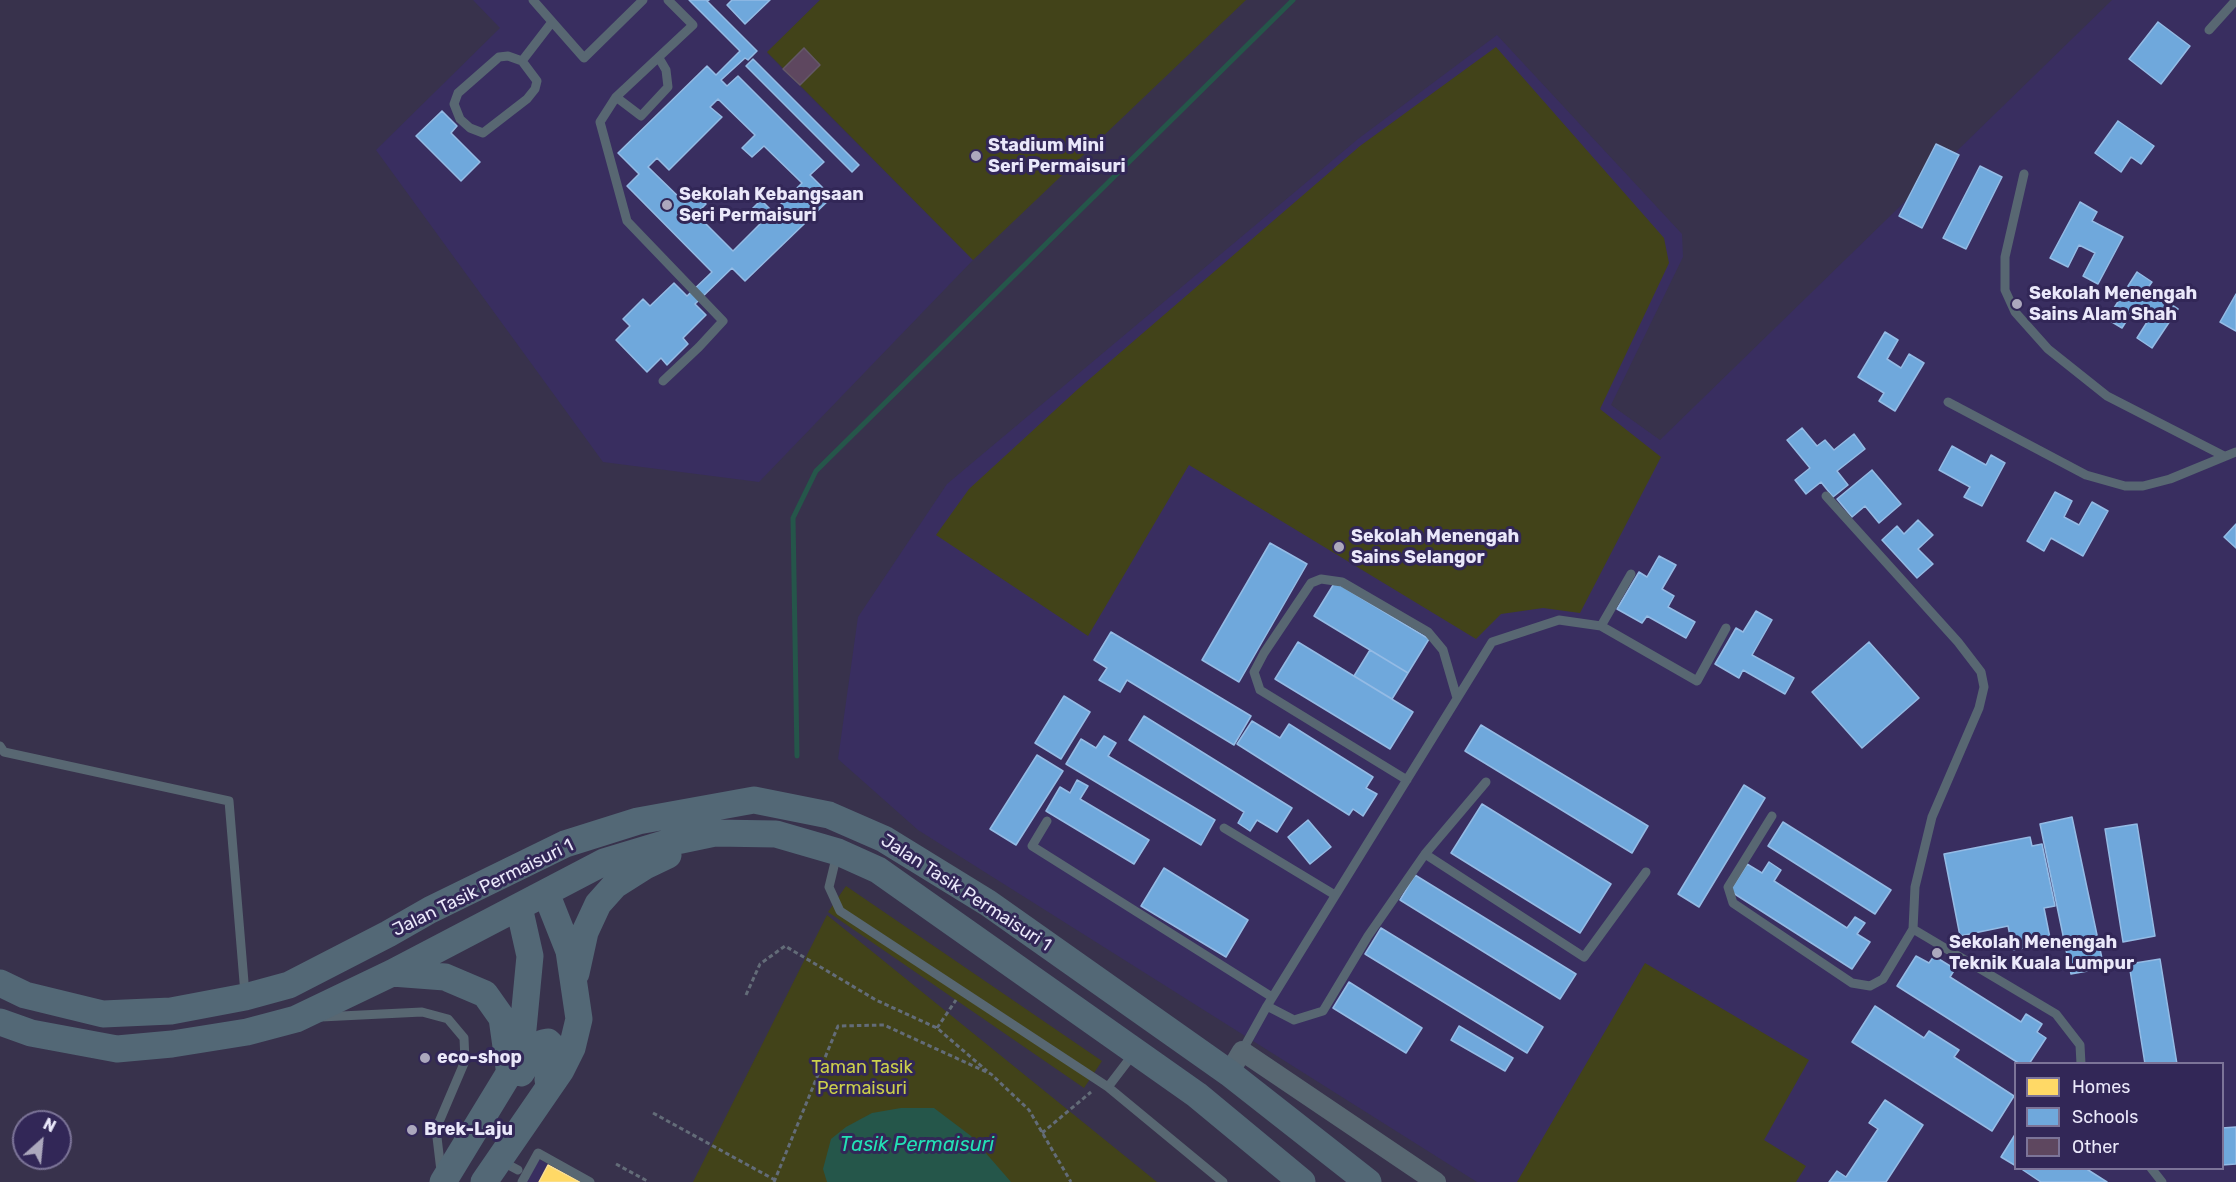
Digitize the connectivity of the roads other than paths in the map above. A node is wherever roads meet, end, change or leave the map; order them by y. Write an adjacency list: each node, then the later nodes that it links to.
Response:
1 (533, 0): 5 (lane)
2 (643, 0): 5 (lane)
3 (668, 0): 7 (lane)
4 (2236, 0): 6 (lane)
5 (552, 22): 8 (lane)
6 (2209, 30)
7 (659, 58): 9 (lane); 9 (lane)
8 (522, 61): 8 (lane)
9 (616, 97): 11 (lane)
10 (2024, 174): 14 (lane)
11 (663, 381)
12 (1948, 402): 14 (lane)
13 (2236, 452): 14 (lane)
14 (2224, 456)
15 (1826, 496): 34 (lane)
16 (1631, 574): 17 (lane)
17 (1601, 626): 18 (lane); 19 (lane)
18 (1726, 628)
19 (1457, 698): 21 (lane); 21 (lane)
20 (0, 747): 40 (lane)
21 (1407, 780): 31 (lane)
22 (1486, 782): 29 (lane)
23 (1772, 816): 34 (lane)
24 (1047, 821): 41 (lane)
25 (638, 822): 32 (main road); 33 (main road, Jalan Tasik Permaisuri 1); 35 (main road, Jalan Tasik Permaisuri 1)
26 (1224, 828): 31 (lane)
27 (715, 833): 28 (main road, Jalan Tasik Permaisuri 1); 32 (main road, Jalan Tasik Permaisuri 1); 39 (main road)
28 (838, 852): 36 (main road, Jalan Tasik Permaisuri 1); 49 (lane)
29 (1425, 854): 30 (lane); 42 (lane)
30 (1646, 872)
31 (1335, 895): 41 (lane)
32 (531, 896): 35 (main road); 37 (main road, Jalan Tasik Permaisuri 1); 39 (main road); 48 (main road)
33 (1017, 924): 36 (main road); 46 (main road, Jalan Tasik Permaisuri 1)
34 (1913, 929): 47 (lane)
35 (388, 934): 40 (main road, Jalan Tasik Permaisuri 1)
36 (996, 953): 45 (main road, Jalan Tasik Permaisuri 1)
37 (392, 973): 43 (main road, Jalan Tasik Permaisuri 1); 48 (main road)
38 (0, 983): 40 (main road, Jalan Tasik Permaisuri 1)
39 (573, 984): 50 (main road)
40 (245, 997)
41 (1272, 997): 42 (lane)
42 (1267, 1006): 46 (lane)
43 (296, 1018): 44 (main road, Jalan Tasik Permaisuri 1); 53 (lane)
44 (0, 1022)
45 (1136, 1052): 49 (lane); 57 (main road, Jalan Tasik Permaisuri 1)
46 (1236, 1062): 58 (main road, Jalan Tasik Permaisuri 1); 59 (street)
47 (2081, 1062)
48 (510, 1072): 53 (main road)
49 (1108, 1087): 56 (lane)
50 (545, 1093): 52 (main road); 53 (main road)
51 (2153, 1170): 60 (lane)
52 (500, 1171)
53 (447, 1176)
54 (522, 1182): 55 (lane)
55 (590, 1182)
56 (1223, 1182)
57 (1302, 1182)
58 (1368, 1182)
59 (1436, 1182)
60 (2162, 1182)

